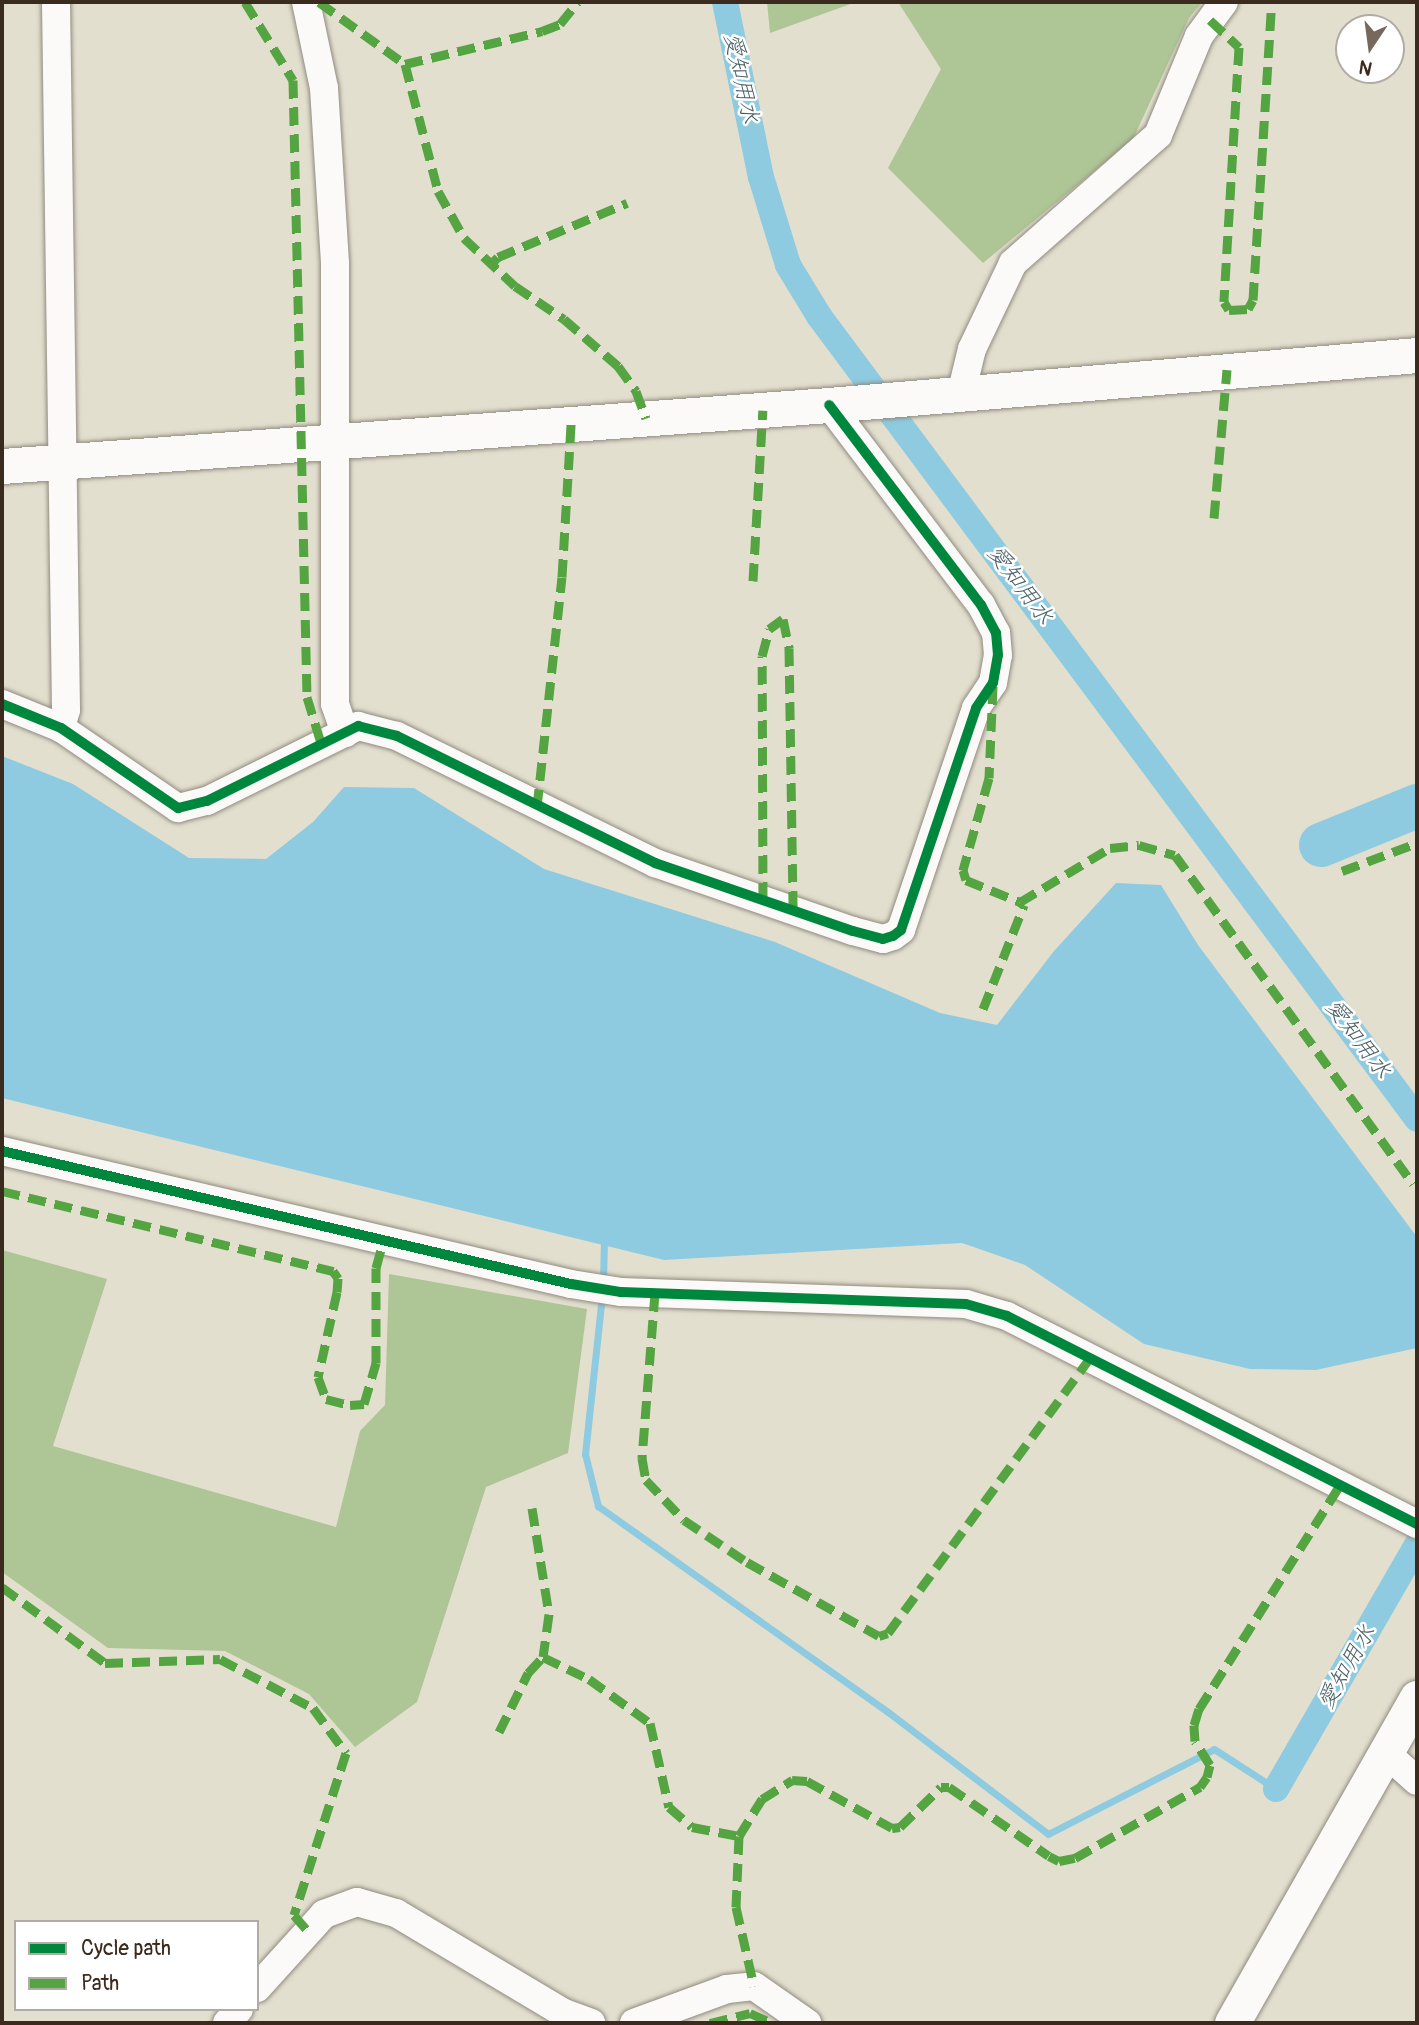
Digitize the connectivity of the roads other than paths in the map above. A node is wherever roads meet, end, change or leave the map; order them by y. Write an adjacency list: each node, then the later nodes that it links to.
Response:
1 (56, 2): 8 (street)
2 (306, 2): 7 (street)
3 (1224, 2): 5 (street)
4 (1417, 355): 5 (street)
5 (961, 394): 6 (street)
6 (842, 403): 7 (street); 12 (street)
7 (333, 444): 8 (street); 12 (street)
8 (62, 463): 9 (street); 11 (street)
9 (2, 466)
10 (2, 704): 11 (street)
11 (61, 728): 12 (street)
12 (345, 733)
13 (2, 1151): 14 (street)
14 (1409, 1520)
15 (1417, 1698): 16 (street)
16 (1387, 1754): 17 (street); 22 (street)
17 (1417, 1782)
18 (259, 1986): 19 (street)
19 (591, 2023)
20 (634, 2023): 21 (street)
21 (807, 2023)
22 (1232, 2023)

